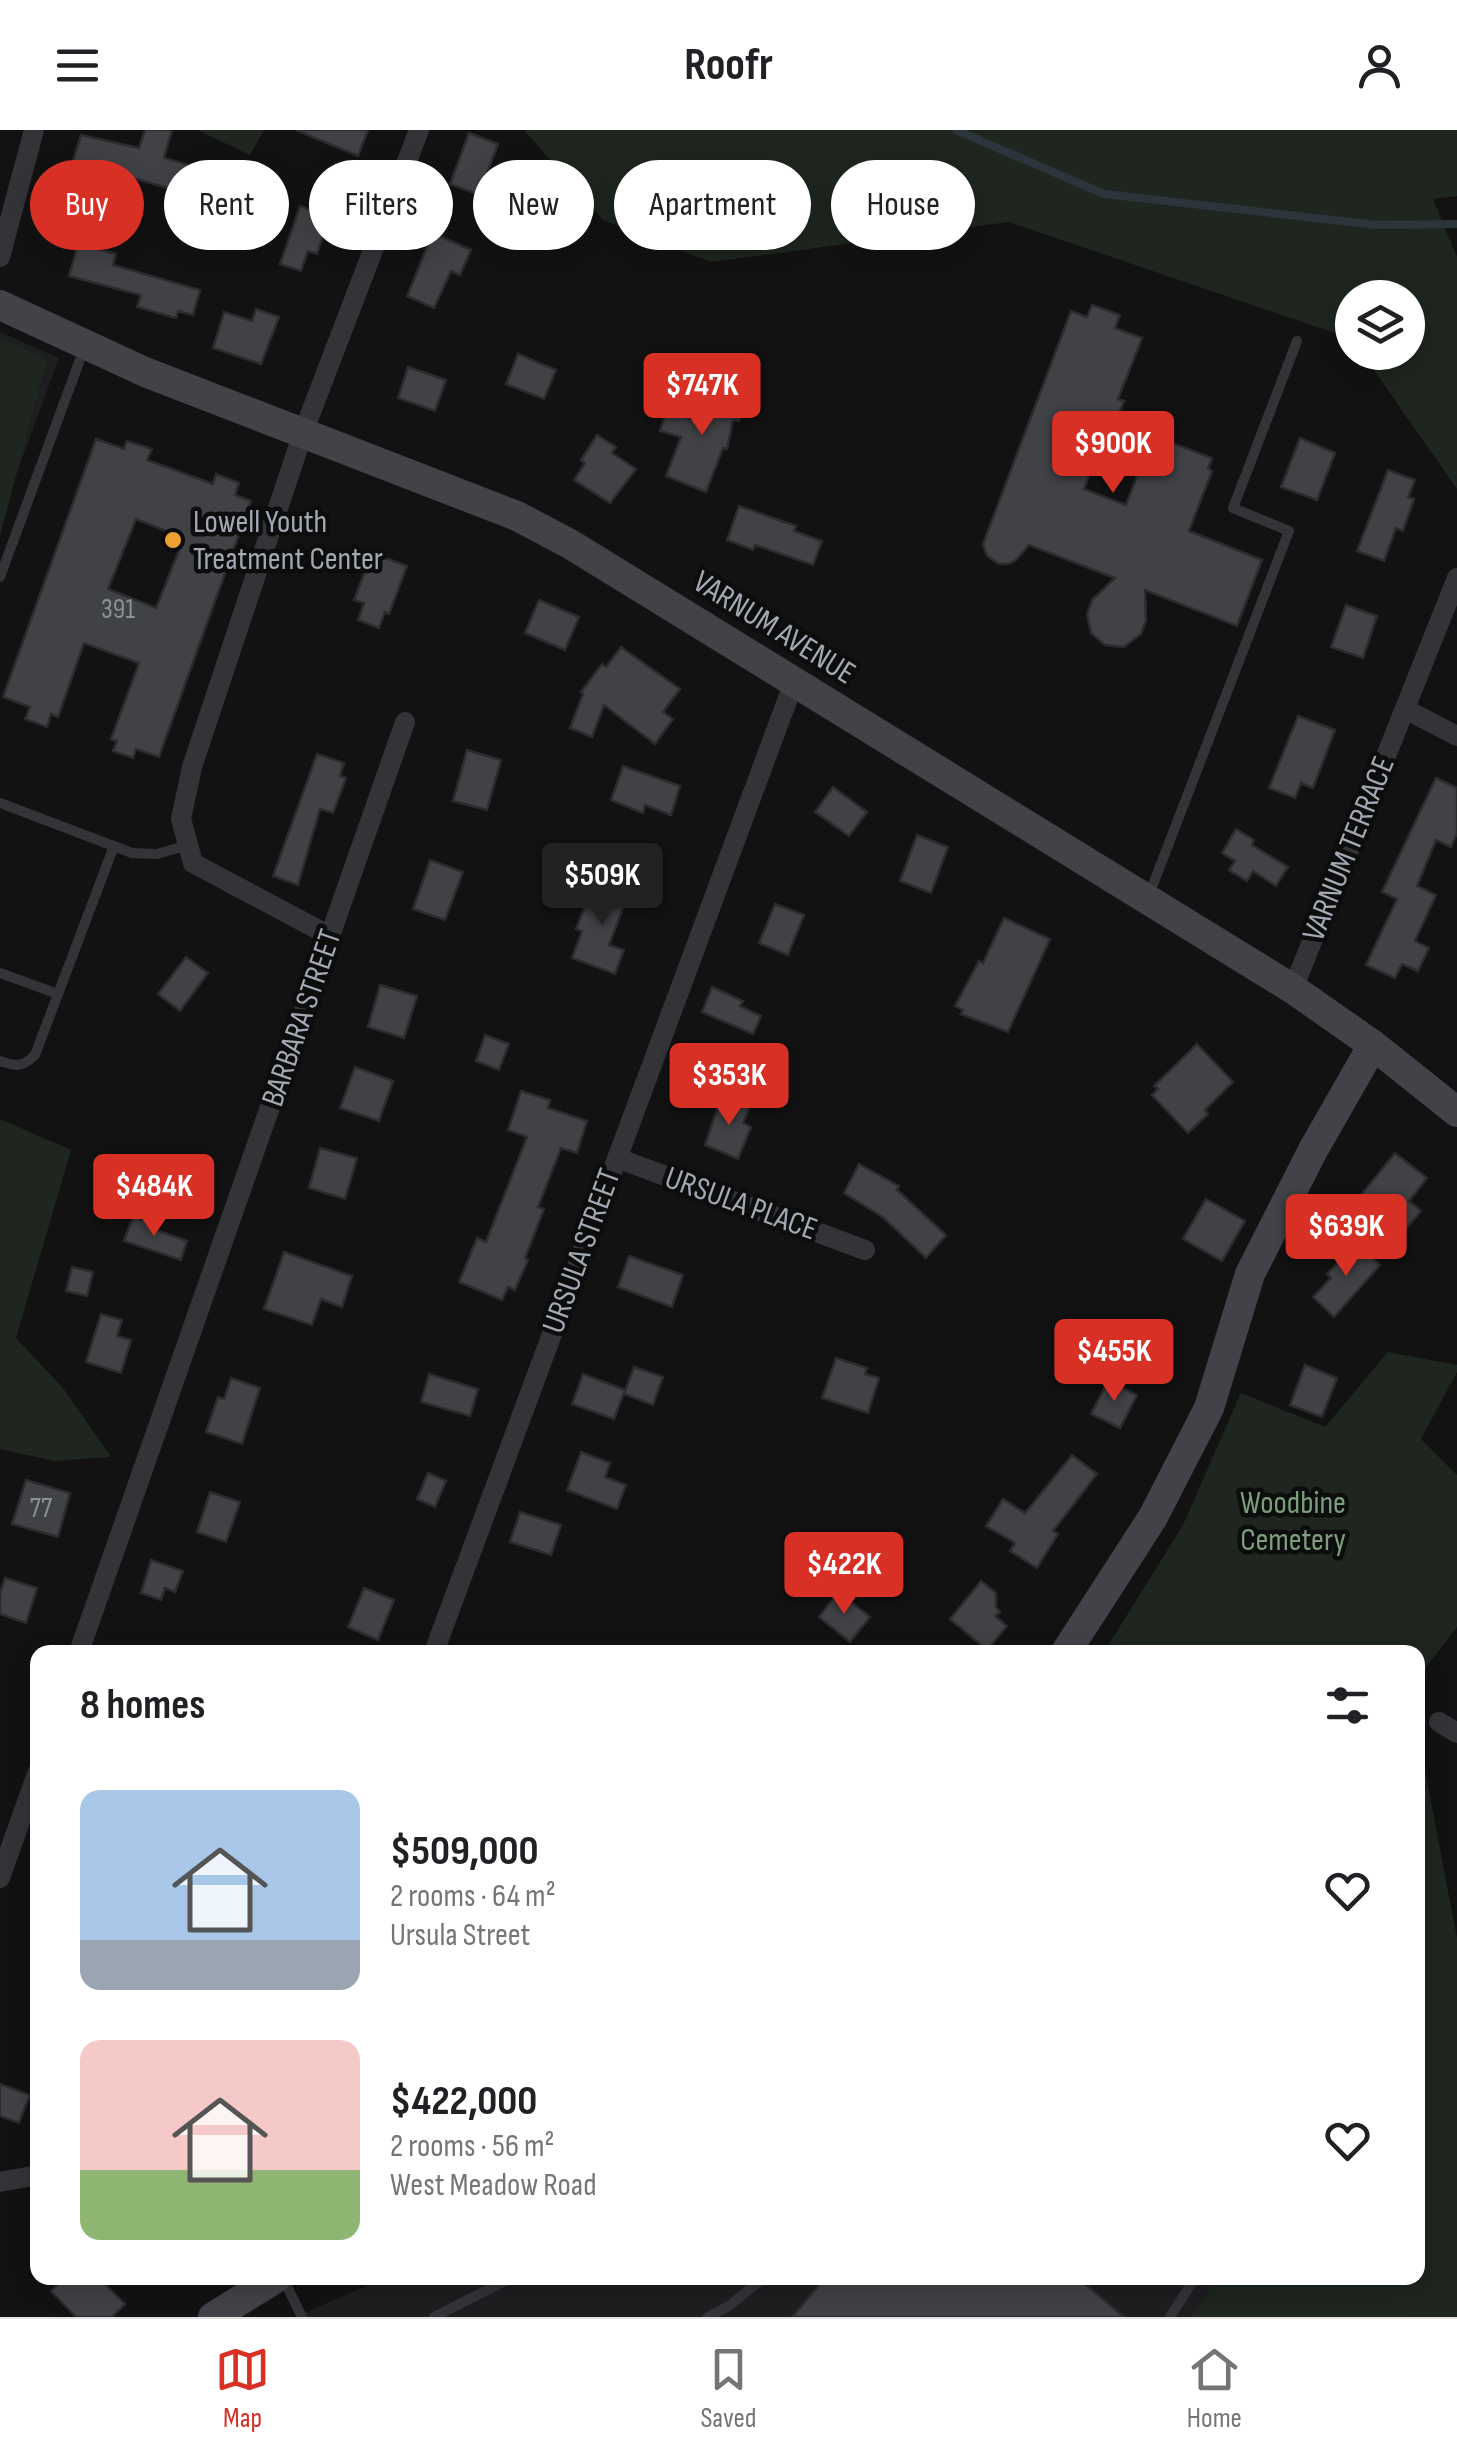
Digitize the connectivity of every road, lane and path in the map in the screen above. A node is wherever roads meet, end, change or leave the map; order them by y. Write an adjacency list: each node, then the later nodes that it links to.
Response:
1 (34, 130): 3 (street)
2 (419, 130): 7 (street)
3 (0, 257)
4 (0, 305): 6 (main road, VARNUM AVENUE)
5 (1298, 341): 17 (lane)
6 (85, 345): 7 (main road, VARNUM AVENUE); 8 (lane)
7 (303, 433): 10 (main road, VARNUM AVENUE); 15 (street)
8 (0, 577)
9 (1457, 578): 11 (street, VARNUM TERRACE)
10 (794, 682): 17 (main road, VARNUM AVENUE); 25 (street, URSULA STREET)
11 (1405, 709): 13 (street); 20 (street, VARNUM TERRACE)
12 (405, 722): 18 (street, BARBARA STREET)
13 (1457, 736)
14 (0, 803): 16 (lane)
15 (188, 845): 16 (lane); 18 (street)
16 (114, 846): 21 (lane)
17 (1148, 898): 20 (main road, VARNUM AVENUE)
18 (330, 936): 27 (street, BARBARA STREET)
19 (0, 974): 21 (lane)
20 (1293, 988): 22 (main road, VARNUM AVENUE)
21 (58, 994): 23 (lane)
22 (1373, 1045): 24 (main road, VARNUM AVENUE); 29 (main road)
23 (0, 1061)
24 (1457, 1112)
25 (617, 1158): 26 (street, URSULA PLACE); 28 (street, URSULA STREET)
26 (865, 1250)
27 (81, 1645)
28 (437, 1645)
29 (1071, 1645)
30 (30, 1794): 31 (street)
31 (0, 1878)
32 (30, 2176): 33 (street)
33 (0, 2182)
34 (268, 2285): 39 (main road)
35 (284, 2285): 40 (lane)
36 (498, 2285): 41 (lane)
37 (756, 2285): 42 (lane)
38 (1191, 2285): 43 (lane)
39 (214, 2317)
40 (302, 2317)
41 (434, 2317)
42 (708, 2317)
43 (1170, 2317)

